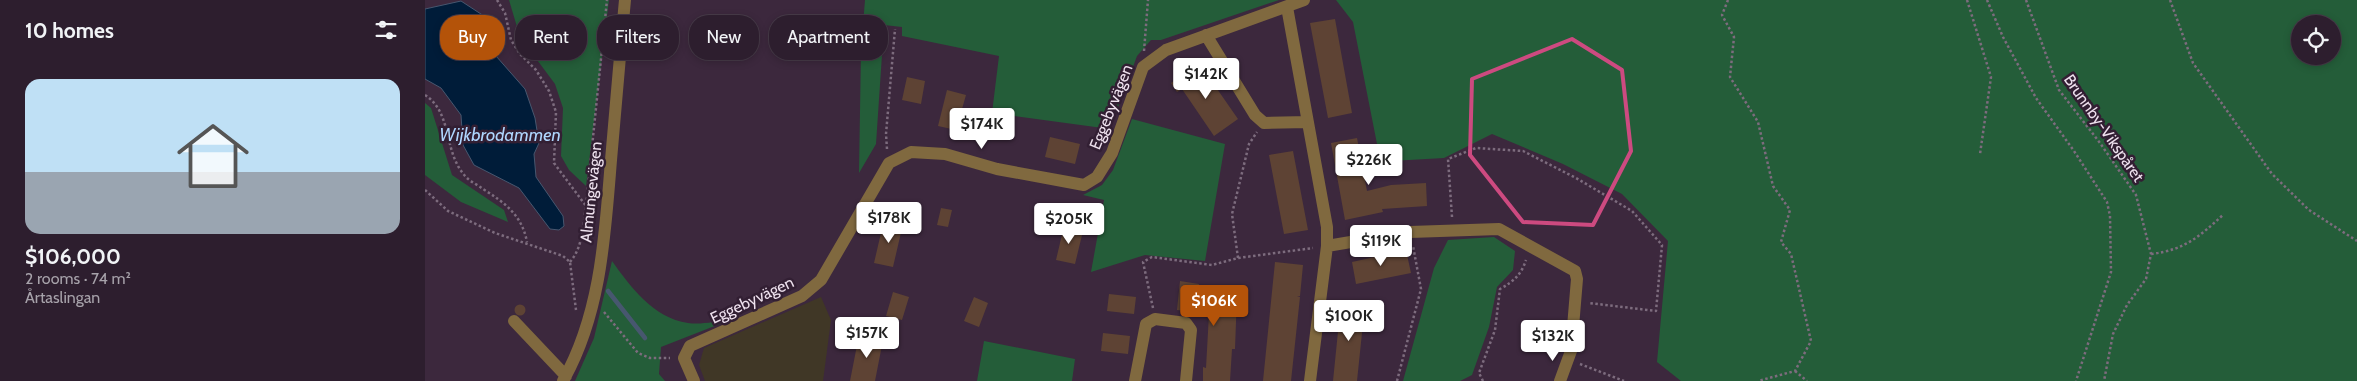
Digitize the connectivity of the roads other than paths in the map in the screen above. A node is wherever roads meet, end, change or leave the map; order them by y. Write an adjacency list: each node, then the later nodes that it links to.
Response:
1 (625, 0): 8 (street, Almungevägen)
2 (1304, 0): 3 (street, Eggebyvägen)
3 (1287, 7): 4 (street, Eggebyvägen); 5 (street)
4 (1206, 35): 5 (street); 9 (street, Eggebyvägen)
5 (1308, 122): 6 (street)
6 (1327, 246): 12 (street); 13 (street)
7 (514, 321): 8 (street)
8 (564, 378)
9 (694, 381)
10 (1135, 381): 11 (street)
11 (1186, 381)
12 (1310, 381)
13 (1560, 381)

